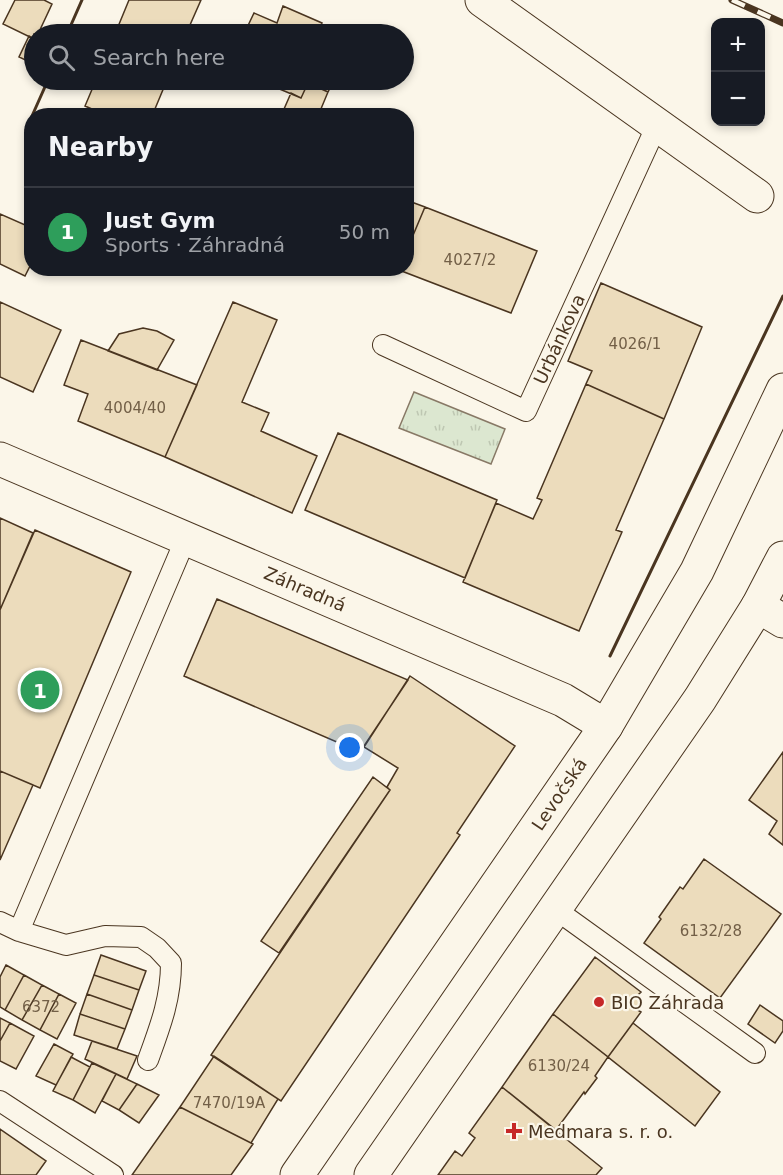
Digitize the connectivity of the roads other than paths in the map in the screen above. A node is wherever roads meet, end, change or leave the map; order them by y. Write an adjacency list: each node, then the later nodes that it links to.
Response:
1 (482, 0): 2 (main road)
2 (657, 125): 3 (main road); 4 (lane, Urbánkova)
3 (757, 196)
4 (383, 345)
5 (783, 390): 10 (main road, Levočská)
6 (0, 459): 7 (main road, Záhradná)
7 (186, 538): 10 (main road, Záhradná); 13 (lane)
8 (783, 558): 9 (main road)
9 (771, 613): 11 (main road)
10 (606, 726): 18 (main road, Levočská)
11 (555, 909): 14 (lane); 19 (main road)
12 (0, 922): 13 (lane)
13 (19, 931): 15 (lane)
14 (755, 1053)
15 (148, 1060)
16 (0, 1101): 17 (lane)
17 (112, 1175)
18 (297, 1175)
19 (371, 1175)

